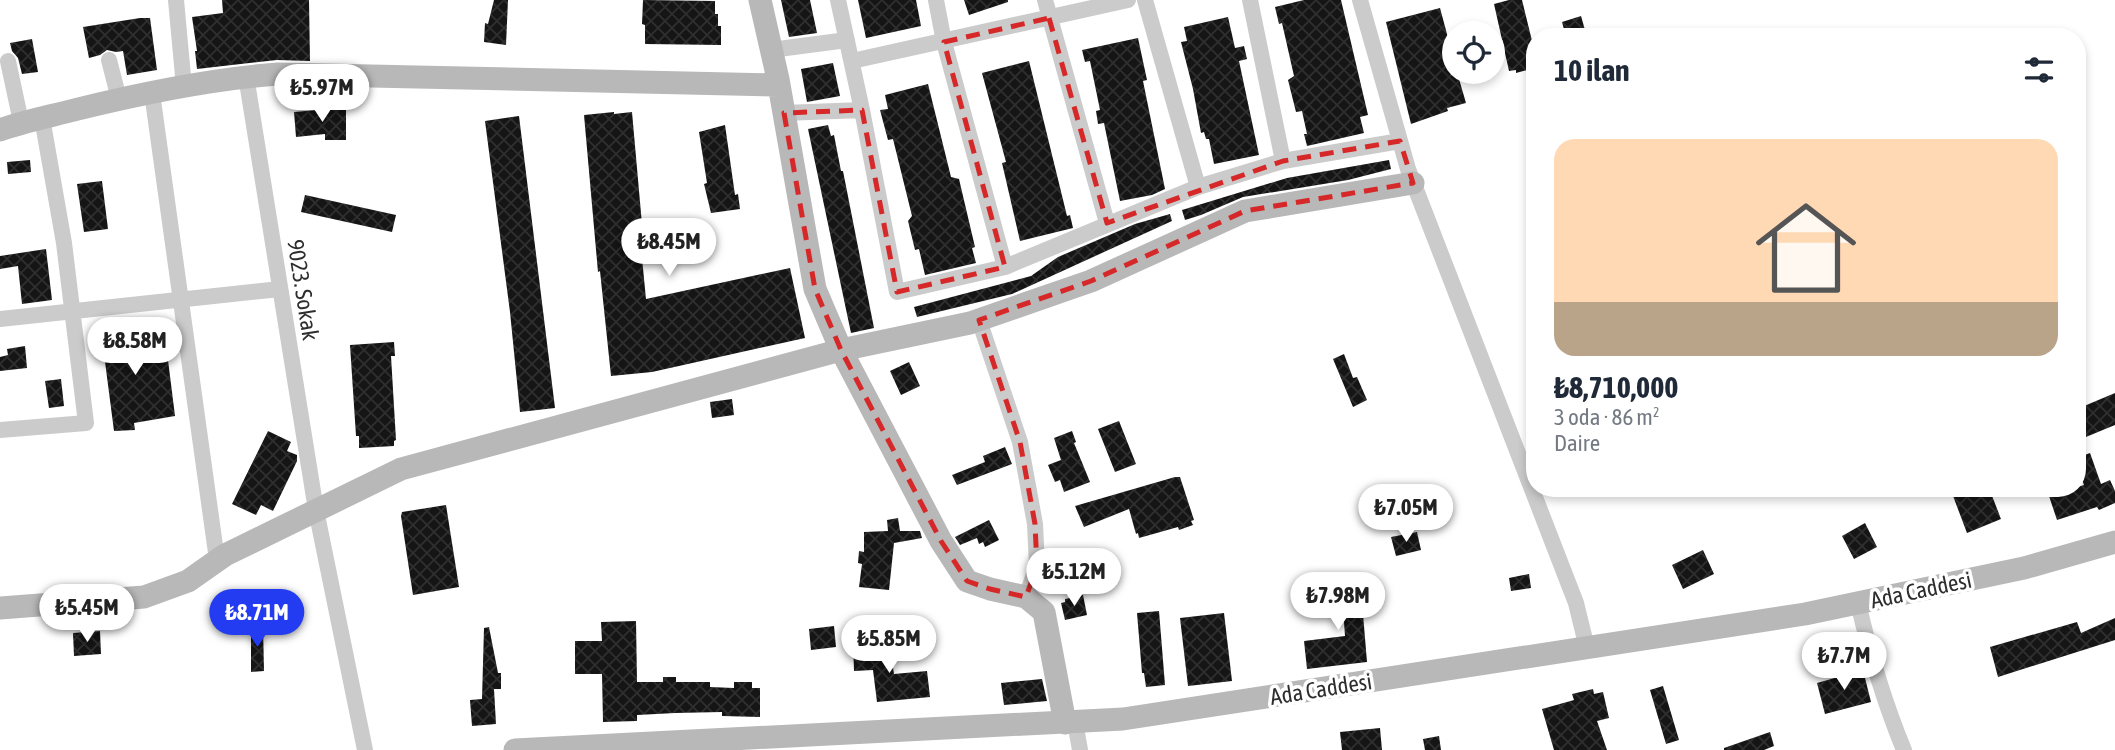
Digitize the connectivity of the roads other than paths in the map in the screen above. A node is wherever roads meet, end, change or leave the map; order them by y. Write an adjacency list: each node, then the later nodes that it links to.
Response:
1 (176, 0): 19 (street)
2 (760, 0): 13 (main road)
3 (838, 0): 11 (street)
4 (936, 0): 12 (street)
5 (1045, 0): 10 (street)
6 (1128, 0): 10 (street)
7 (1145, 0): 28 (street)
8 (1250, 0): 26 (street)
9 (1360, 0): 25 (street)
10 (1049, 18): 12 (street); 29 (street)
11 (847, 40): 13 (street); 16 (street)
12 (944, 42): 16 (street); 30 (street)
13 (771, 50): 18 (main road)
14 (109, 60): 21 (street)
15 (8, 61): 24 (street)
16 (852, 61): 22 (street)
17 (246, 76): 18 (main road); 19 (main road); 31 (street, 9023. Sokak)
18 (779, 85): 23 (main road)
19 (184, 87): 20 (main road)
20 (152, 93): 21 (main road); 32 (street)
21 (119, 99): 24 (main road)
22 (862, 110): 23 (street); 30 (street)
23 (784, 113): 36 (main road)
24 (21, 123): 33 (street)
25 (1400, 141): 26 (street); 27 (street)
26 (1283, 161): 28 (street)
27 (1413, 183): 35 (main road); 38 (street)
28 (1198, 187): 29 (street)
29 (1107, 223): 30 (street)
30 (1005, 267)
31 (280, 289): 32 (street); 40 (street, 9023. Sokak)
32 (179, 301): 33 (street); 42 (street)
33 (73, 312): 34 (street); 37 (street)
34 (0, 319)
35 (979, 320): 36 (main road); 43 (street)
36 (841, 350): 40 (main road); 43 (main road)
37 (0, 430)
38 (1526, 474)
39 (1535, 497): 46 (street)
40 (316, 510): 42 (main road); 49 (street, 9023. Sokak)
41 (2115, 542): 44 (main road, Ada Caddesi)
42 (217, 560): 45 (main road)
43 (1026, 597): 47 (main road)
44 (1858, 603): 46 (main road, Ada Caddesi); 52 (street)
45 (0, 608)
46 (1587, 648): 47 (main road, Ada Caddesi)
47 (1070, 722): 48 (main road, Ada Caddesi); 51 (street)
48 (877, 741): 50 (main road, Ada Caddesi)
49 (365, 750)
50 (515, 750)
51 (1080, 750)
52 (1904, 750)

